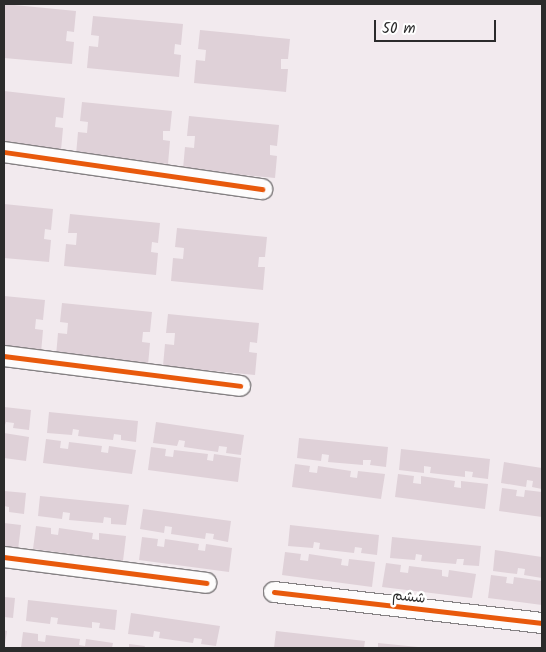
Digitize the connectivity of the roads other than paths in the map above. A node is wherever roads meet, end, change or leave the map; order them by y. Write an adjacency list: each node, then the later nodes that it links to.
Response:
1 (4, 152): 2 (street)
2 (262, 189)
3 (4, 356): 4 (street)
4 (240, 386)
5 (4, 557): 6 (street)
6 (206, 583)
7 (274, 592): 8 (street, ششم)
8 (542, 623)

